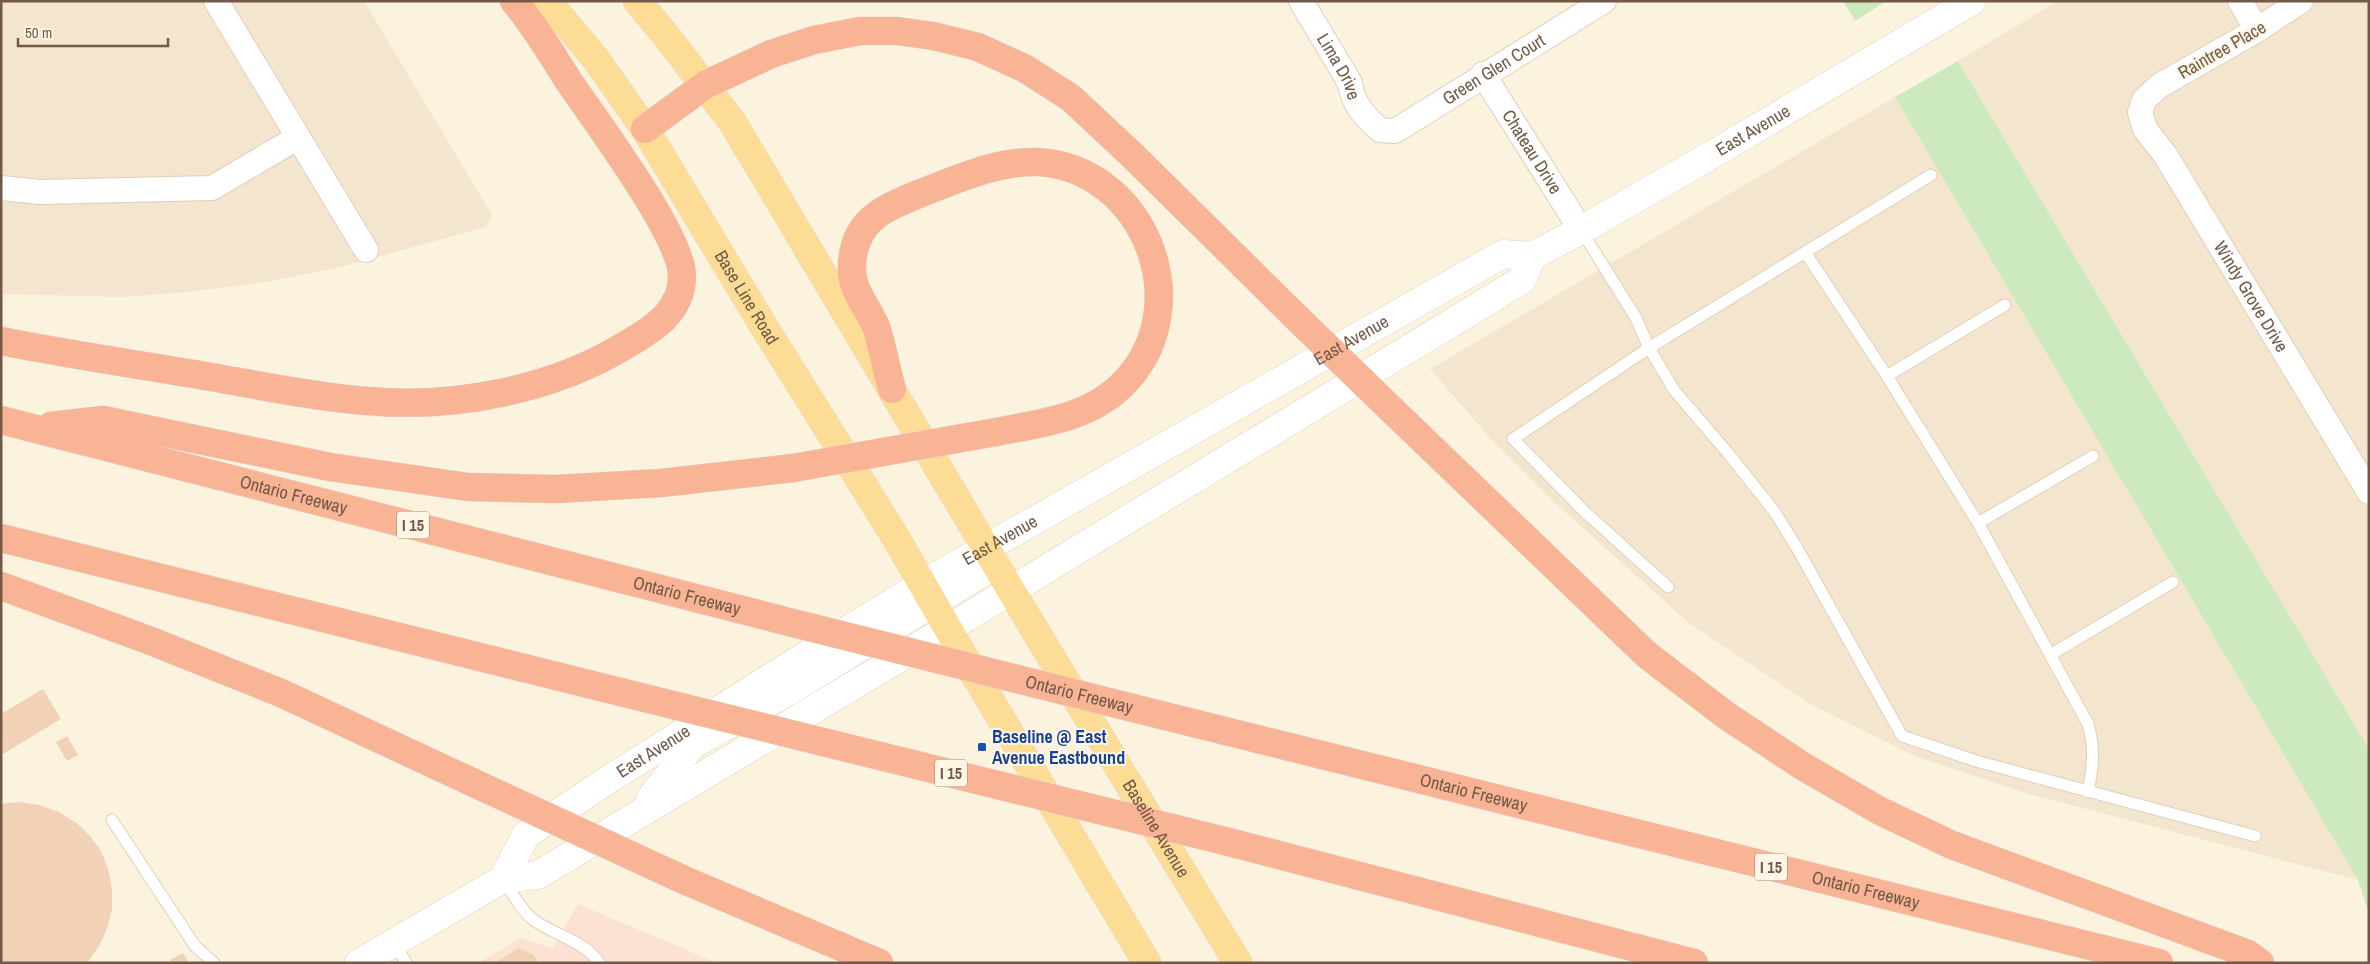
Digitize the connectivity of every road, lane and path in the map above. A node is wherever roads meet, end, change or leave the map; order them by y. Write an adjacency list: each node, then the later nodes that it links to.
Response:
1 (216, 1): 17 (street)
2 (514, 1): 25 (highway)
3 (547, 1): 15 (main road, Base Line Road)
4 (637, 1): 13 (main road)
5 (1301, 1): 16 (street, Lima Drive)
6 (1604, 1): 12 (street, Green Glen Court)
7 (1972, 1): 20 (main road, East Avenue)
8 (2240, 1): 11 (street)
9 (2301, 1): 10 (street, Raintree Place)
10 (2273, 9): 11 (street, Raintree Place)
11 (2257, 30): 14 (street, Raintree Place)
12 (1483, 74): 16 (street, Green Glen Court); 20 (street, Chateau Drive)
13 (705, 85): 15 (highway); 28 (main road); 57 (highway, bridge)
14 (2144, 100): 32 (street, Windy Grove Drive)
15 (645, 129): 40 (main road, Base Line Road)
16 (1380, 130)
17 (297, 138): 19 (street); 21 (street)
18 (1931, 175): 22 (lane)
19 (1, 188)
20 (1581, 230): 23 (main road, East Avenue); 26 (lane)
21 (366, 250)
22 (1805, 252): 26 (lane); 27 (lane)
23 (1532, 256): 35 (main road, East Avenue); 39 (main road, East Avenue)
24 (2005, 305): 27 (lane)
25 (1, 340)
26 (1649, 348): 38 (lane); 43 (lane)
27 (1886, 376): 33 (lane)
28 (892, 389): 30 (highway, bridge); 35 (main road)
29 (1, 420): 30 (highway, Ontario Freeway / I 15)
30 (32, 428): 56 (highway, Ontario Freeway / I 15, bridge)
31 (2093, 456): 33 (lane)
32 (2369, 492)
33 (1978, 523): 42 (lane)
34 (1, 538): 55 (highway, I 15, bridge)
35 (992, 556): 39 (main road, Baseline Avenue); 40 (main road, East Avenue)
36 (2173, 582): 42 (lane)
37 (1, 586): 52 (highway, bridge)
38 (1668, 587)
39 (1011, 589): 41 (main road, East Avenue); 54 (main road, Baseline Avenue)
40 (929, 593): 41 (main road); 44 (main road); 47 (main road, East Avenue)
41 (949, 628): 44 (main road, East Avenue); 53 (main road)
42 (2050, 655): 43 (lane)
43 (2088, 792): 46 (lane)
44 (638, 814): 47 (main road, East Avenue)
45 (112, 820): 49 (lane)
46 (2255, 836)
47 (503, 879): 48 (main road, East Avenue); 51 (lane)
48 (400, 952): 50 (main road, East Avenue)
49 (214, 963)
50 (359, 963)
51 (599, 963)
52 (879, 963)
53 (1147, 963)
54 (1238, 963)
55 (1694, 963)
56 (2159, 963)
57 (2260, 963)

